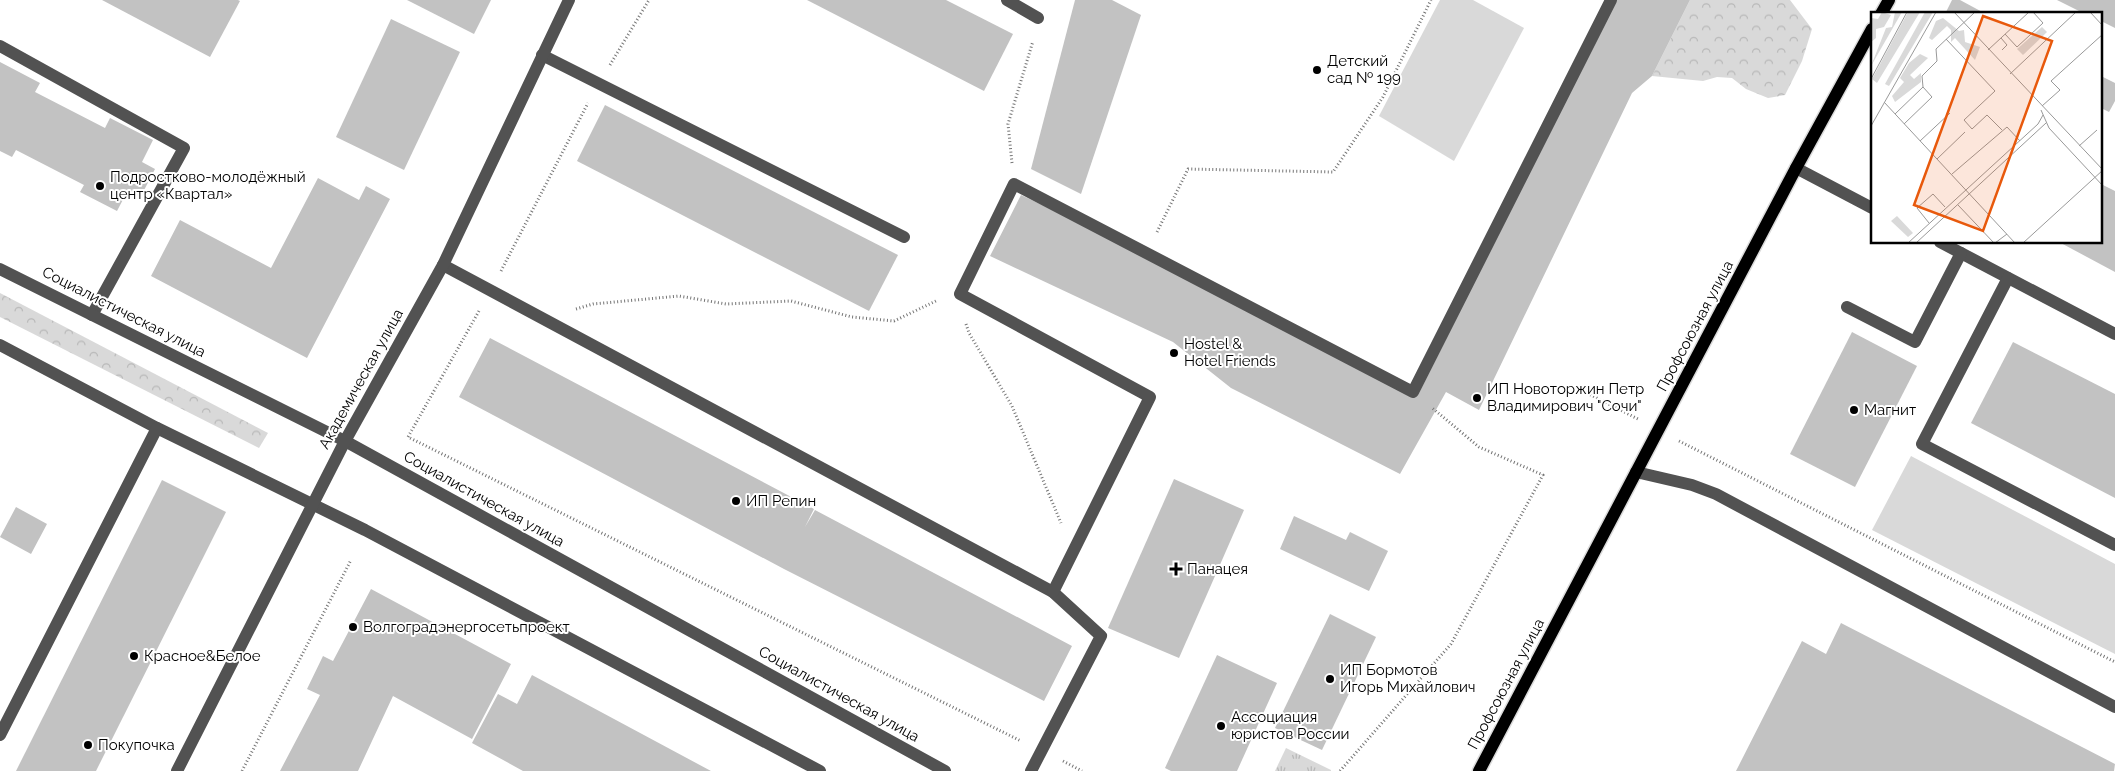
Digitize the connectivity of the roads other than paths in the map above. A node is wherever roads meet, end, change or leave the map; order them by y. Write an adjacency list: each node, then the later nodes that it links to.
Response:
1 (569, 0): 9 (street, Академическая улица)
2 (1007, 0): 6 (street)
3 (1611, 0): 27 (street)
4 (1889, 0): 5 (main road)
5 (1882, 12)
6 (1038, 18)
7 (1871, 31): 10 (main road, Профсоюзная улица)
8 (0, 46): 19 (street)
9 (542, 55): 12 (street); 15 (street, Академическая улица)
10 (1796, 168): 11 (street); 24 (main road, Профсоюзная улица)
11 (1871, 207)
12 (904, 237)
13 (1944, 244): 14 (street)
14 (1961, 253): 17 (street); 18 (street)
15 (443, 265): 23 (street, Академическая улица); 27 (street)
16 (0, 268): 19 (street, Социалистическая улица)
17 (2008, 278): 20 (street); 26 (street)
18 (1847, 307)
19 (92, 315): 23 (street, Социалистическая улица)
20 (2115, 334)
21 (0, 345): 22 (street)
22 (157, 428): 25 (street); 29 (street)
23 (345, 441): 25 (street, Академическая улица); 32 (street, Социалистическая улица)
24 (1636, 472): 28 (street); 34 (main road, Профсоюзная улица)
25 (313, 506): 30 (street, Академическая улица); 31 (street)
26 (2115, 544)
27 (1053, 592): 33 (street)
28 (2115, 707)
29 (0, 735)
30 (177, 771)
31 (820, 771)
32 (945, 771)
33 (1031, 771)
34 (1479, 771)

